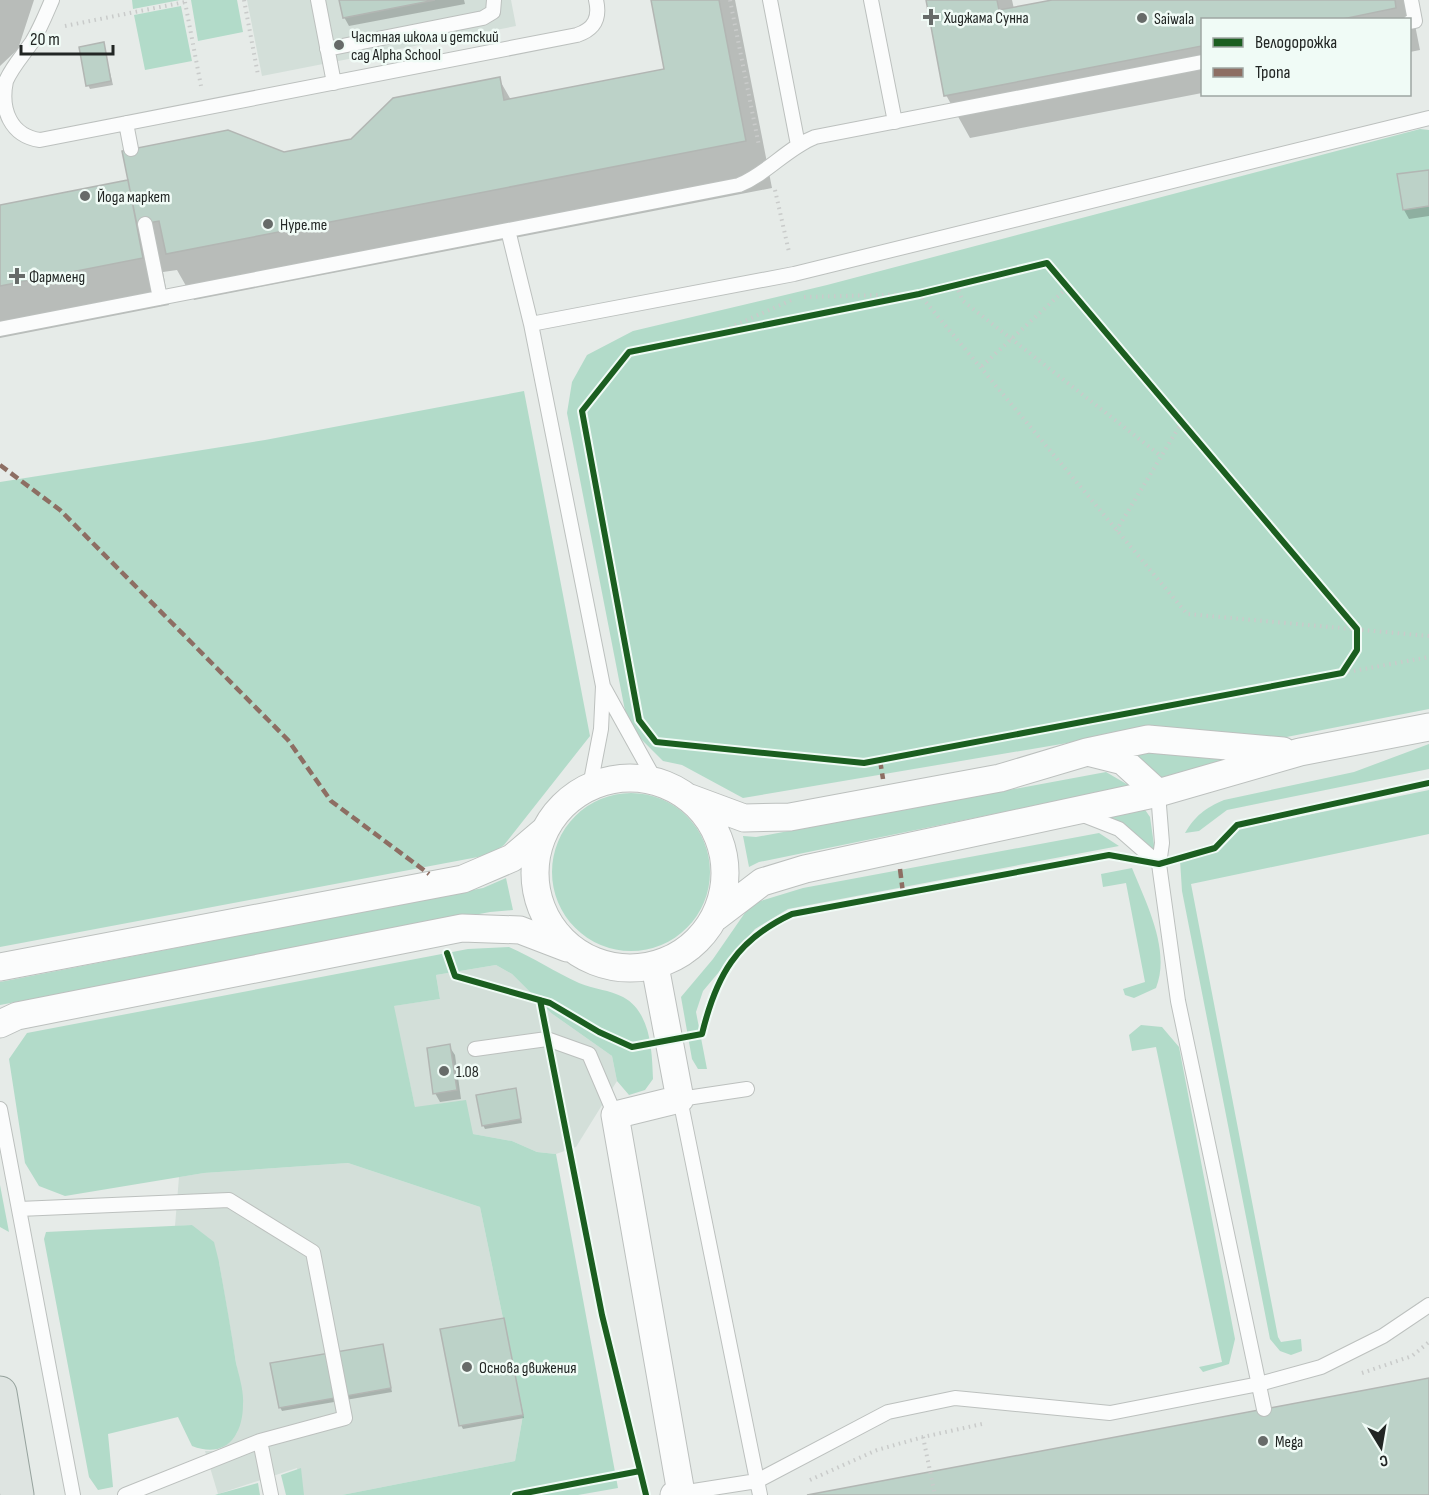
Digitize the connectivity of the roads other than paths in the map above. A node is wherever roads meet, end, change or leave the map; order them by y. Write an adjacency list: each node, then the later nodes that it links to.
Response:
1 (52, 0): 14 (lane)
2 (318, 0): 9 (lane)
3 (494, 0): 9 (lane)
4 (596, 0): 11 (lane)
5 (770, 0): 15 (lane)
6 (871, 0): 13 (lane)
7 (1411, 0): 8 (lane)
8 (1418, 21)
9 (327, 49): 11 (lane)
10 (1201, 63): 13 (lane)
11 (334, 83): 14 (lane)
12 (1429, 118): 20 (lane)
13 (895, 122): 15 (lane)
14 (126, 123): 16 (lane)
15 (798, 145): 18 (lane)
16 (131, 149)
17 (145, 224): 19 (lane)
18 (508, 230): 19 (lane); 20 (lane)
19 (160, 298): 21 (lane)
20 (531, 324): 22 (lane)
21 (0, 329)
22 (603, 686): 26 (lane); 27 (lane)
23 (1429, 727): 25 (street)
24 (1087, 752): 25 (street); 28 (street); 29 (street)
25 (1300, 752): 28 (street)
26 (656, 780): 27 (street); 29 (street)
27 (590, 786): 31 (street)
28 (1158, 793): 30 (street); 32 (lane)
29 (690, 798): 33 (street)
30 (1070, 810): 32 (lane); 33 (street)
31 (544, 830): 34 (street); 36 (street)
32 (1159, 864): 45 (lane)
33 (716, 916): 35 (street)
34 (571, 949): 35 (street); 37 (street)
35 (655, 966): 40 (street)
36 (0, 967)
37 (0, 1024)
38 (475, 1049): 42 (lane)
39 (747, 1089): 40 (lane)
40 (680, 1099): 42 (street); 49 (lane)
41 (0, 1109): 43 (lane)
42 (615, 1115): 50 (street)
43 (19, 1209): 48 (lane); 52 (lane)
44 (1429, 1305): 45 (lane)
45 (1259, 1384): 47 (lane); 49 (lane)
46 (0, 1393): 51 (main road)
47 (1264, 1409)
48 (260, 1441): 53 (lane); 54 (lane)
49 (757, 1481): 50 (lane); 55 (lane)
50 (678, 1494)
51 (17, 1495)
52 (73, 1495)
53 (125, 1495)
54 (271, 1495)
55 (760, 1495)

